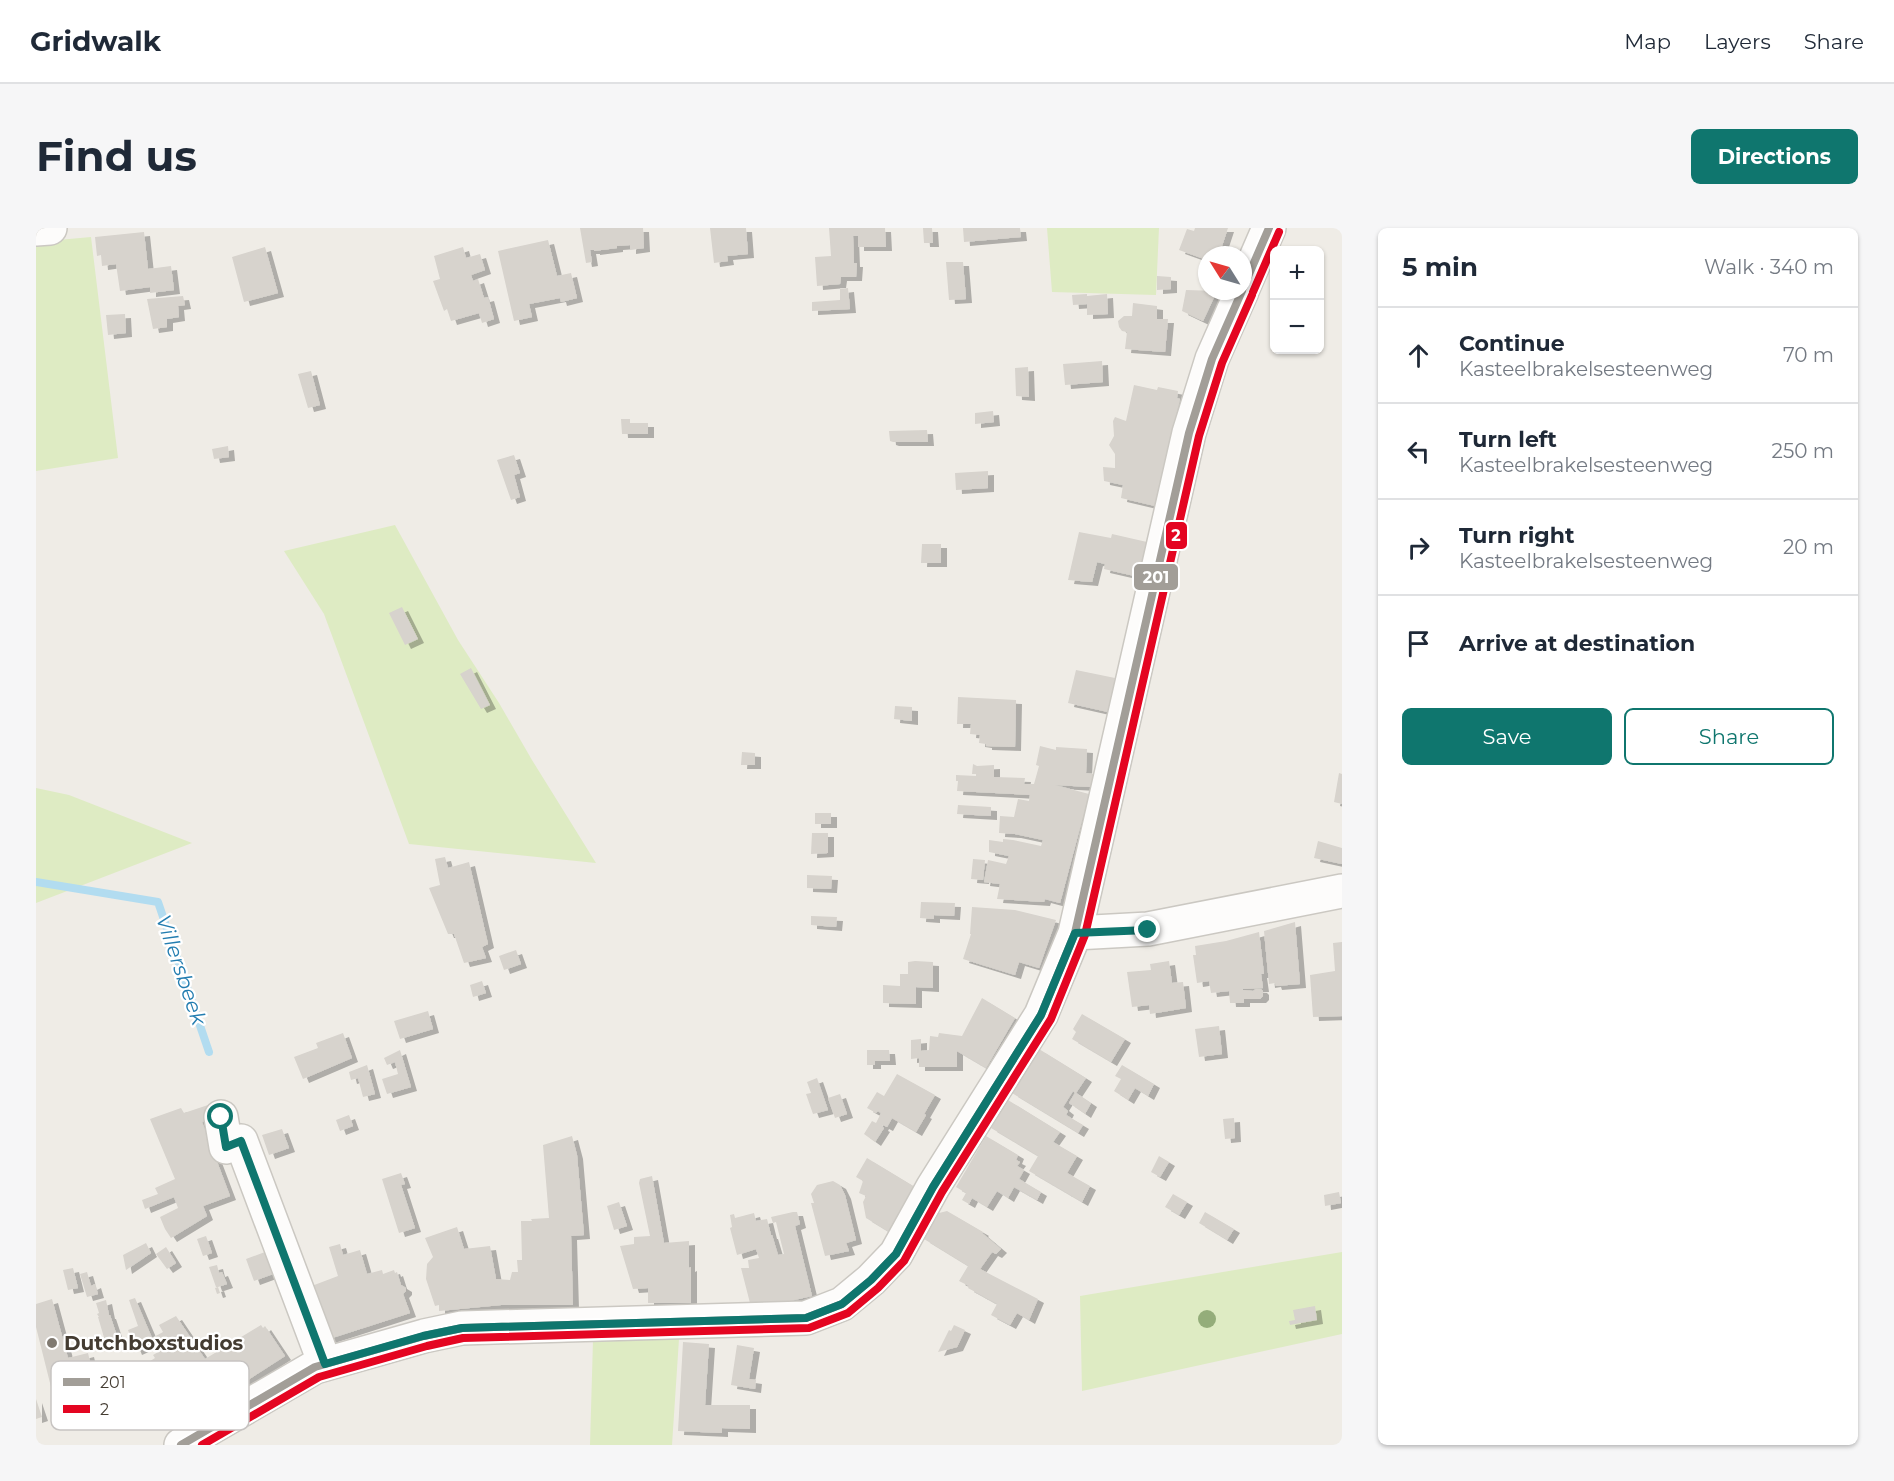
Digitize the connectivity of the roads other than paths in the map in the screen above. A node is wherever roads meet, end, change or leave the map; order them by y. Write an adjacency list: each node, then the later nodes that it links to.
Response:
1 (50, 228): 3 (street)
2 (1269, 228): 4 (street)
3 (36, 230)
4 (1252, 267)
5 (1238, 300): 7 (street)
6 (1342, 891): 7 (street)
7 (1075, 933): 9 (street)
8 (221, 1117): 9 (street)
9 (325, 1364): 10 (street)
10 (249, 1405)
11 (207, 1430): 12 (street)
12 (181, 1445)

